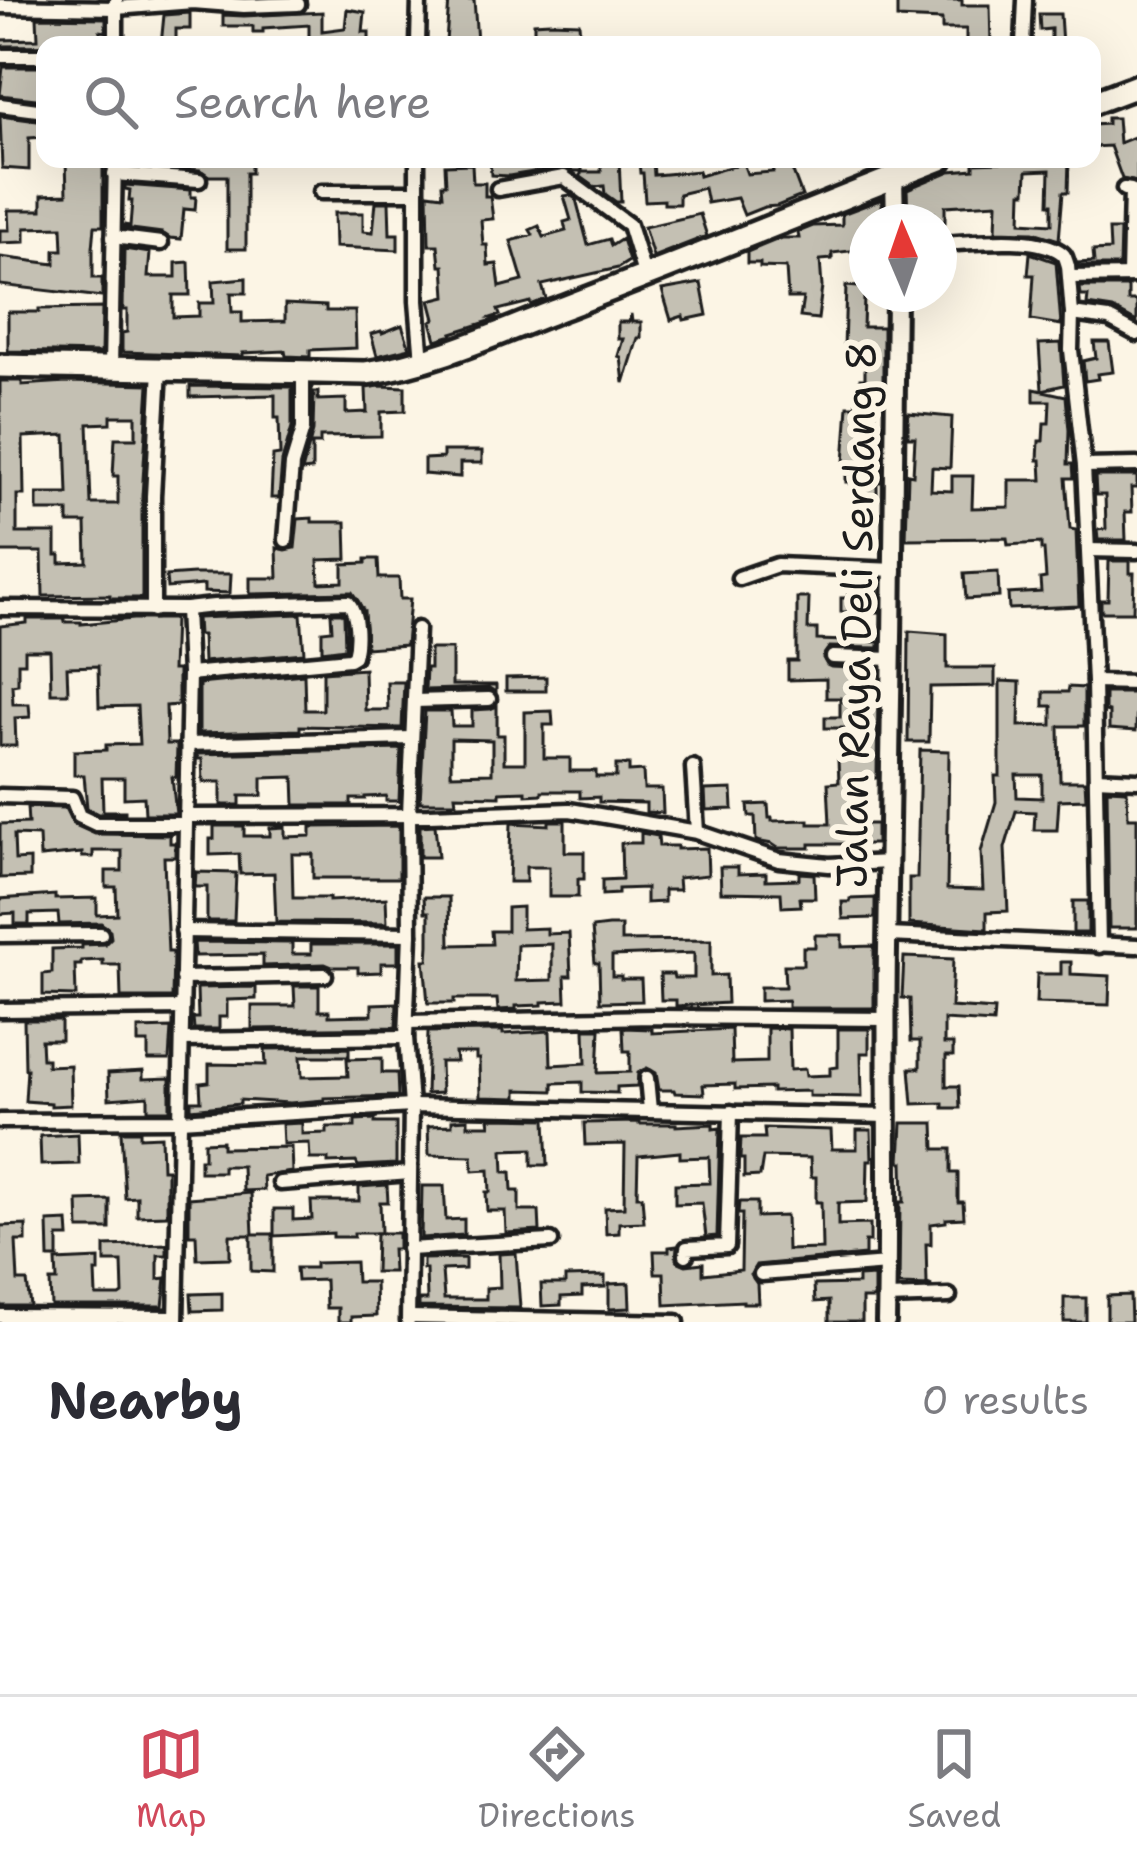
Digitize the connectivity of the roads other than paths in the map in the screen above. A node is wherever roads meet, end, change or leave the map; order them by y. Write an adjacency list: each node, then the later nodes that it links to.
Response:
1 (419, 0): 7 (street)
2 (1025, 0): 8 (street)
3 (116, 4): 4 (street); 5 (street); 6 (street)
4 (298, 4)
5 (0, 6)
6 (116, 36)
7 (418, 36)
8 (1023, 36)
9 (0, 56): 10 (street)
10 (36, 56)
11 (1137, 86): 12 (main road)
12 (1101, 100)
13 (0, 105): 14 (street)
14 (36, 110)
15 (114, 168): 18 (street)
16 (417, 168): 24 (street)
17 (919, 168): 19 (main road)
18 (114, 174): 20 (street); 26 (street)
19 (894, 178): 25 (street); 30 (main road)
20 (199, 180)
21 (498, 189): 30 (street)
22 (1124, 189): 29 (street)
23 (321, 191): 24 (street)
24 (417, 193): 35 (street)
25 (895, 204)
26 (113, 238): 27 (street); 37 (street)
27 (161, 243)
28 (957, 244): 31 (street)
29 (1133, 276): 31 (street)
30 (645, 277): 35 (main road)
31 (1071, 277): 33 (street)
32 (896, 312): 45 (street, Jalan Raya Deli Serdang 8)
33 (1072, 314): 34 (street); 41 (street)
34 (1137, 334)
35 (422, 361): 39 (main road)
36 (0, 366): 37 (main road)
37 (111, 368): 38 (main road)
38 (160, 369): 39 (main road); 49 (street)
39 (303, 372): 42 (street)
40 (1137, 465): 41 (street)
41 (1084, 466): 43 (street)
42 (286, 540)
43 (1088, 550): 44 (street); 54 (street)
44 (1137, 551)
45 (895, 569): 46 (street); 52 (street, Jalan Raya Deli Serdang 8)
46 (739, 578)
47 (0, 608): 49 (street)
48 (186, 609): 49 (street); 53 (street); 53 (street)
49 (153, 610)
50 (417, 629): 57 (street)
51 (833, 657): 52 (street)
52 (892, 659): 67 (street, Jalan Raya Deli Serdang 8)
53 (189, 674): 59 (street)
54 (1094, 682): 55 (street); 61 (street)
55 (1137, 683)
56 (489, 699): 57 (street)
57 (414, 700): 58 (street)
58 (412, 739): 59 (street); 64 (street)
59 (187, 744): 65 (street)
60 (693, 767): 66 (street)
61 (1096, 778): 62 (street); 73 (street)
62 (1137, 780)
63 (0, 796): 65 (street)
64 (409, 814): 65 (street); 66 (street); 70 (street)
65 (186, 820): 68 (street)
66 (697, 832): 67 (street)
67 (889, 862): 72 (street, Jalan Raya Deli Serdang 8)
68 (183, 931): 70 (street); 76 (street)
69 (100, 934): 71 (street)
70 (410, 934): 80 (street)
71 (0, 935)
72 (888, 940): 73 (street); 79 (street, Jalan Raya Deli Serdang 8)
73 (1099, 946): 74 (street)
74 (1137, 946)
75 (325, 975): 76 (street)
76 (182, 978): 77 (street)
77 (182, 1008): 78 (street); 81 (street)
78 (0, 1010)
79 (888, 1019): 80 (street); 86 (street, Jalan Raya Deli Serdang 8)
80 (407, 1029): 81 (street); 83 (street)
81 (182, 1040): 87 (street)
82 (647, 1078): 84 (street)
83 (411, 1106): 84 (street); 87 (street); 89 (street)
84 (650, 1110): 85 (street)
85 (730, 1112): 86 (street); 93 (street)
86 (889, 1116): 94 (street, Jalan Raya Deli Serdang 8)
87 (180, 1120): 88 (street); 100 (street)
88 (0, 1121)
89 (410, 1173): 90 (street); 92 (street)
90 (280, 1183)
91 (551, 1241): 92 (street)
92 (409, 1249): 99 (street)
93 (686, 1256)
94 (887, 1264): 95 (street); 97 (street, Jalan Raya Deli Serdang 8)
95 (761, 1274)
96 (949, 1296): 97 (street)
97 (886, 1298): 102 (street, Jalan Raya Deli Serdang 8)
98 (0, 1316): 100 (street)
99 (408, 1319): 101 (street)
100 (176, 1320)
101 (677, 1322)
102 (886, 1322)

